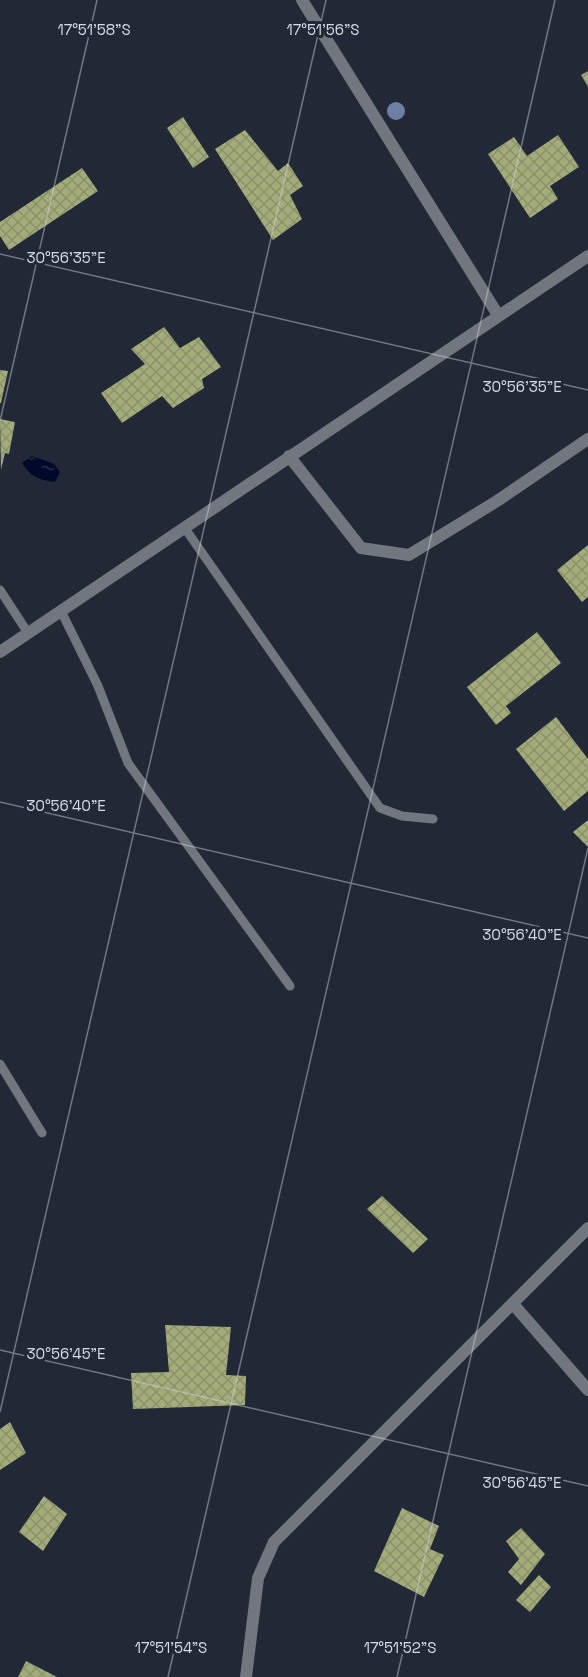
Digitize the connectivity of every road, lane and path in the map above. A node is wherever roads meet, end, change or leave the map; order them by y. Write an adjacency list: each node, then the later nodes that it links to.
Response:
1 (302, 0): 3 (street)
2 (588, 256): 3 (street)
3 (498, 315): 5 (street)
4 (588, 439): 5 (street)
5 (289, 456): 6 (street)
6 (184, 527): 8 (street); 11 (lane)
7 (0, 590): 9 (lane)
8 (61, 611): 9 (street); 12 (lane)
9 (28, 633): 10 (street)
10 (0, 652)
11 (433, 819)
12 (290, 986)
13 (0, 1064): 14 (lane)
14 (42, 1133)
15 (588, 1228): 16 (street)
16 (513, 1304): 17 (street); 18 (street)
17 (588, 1390)
18 (246, 1677)

